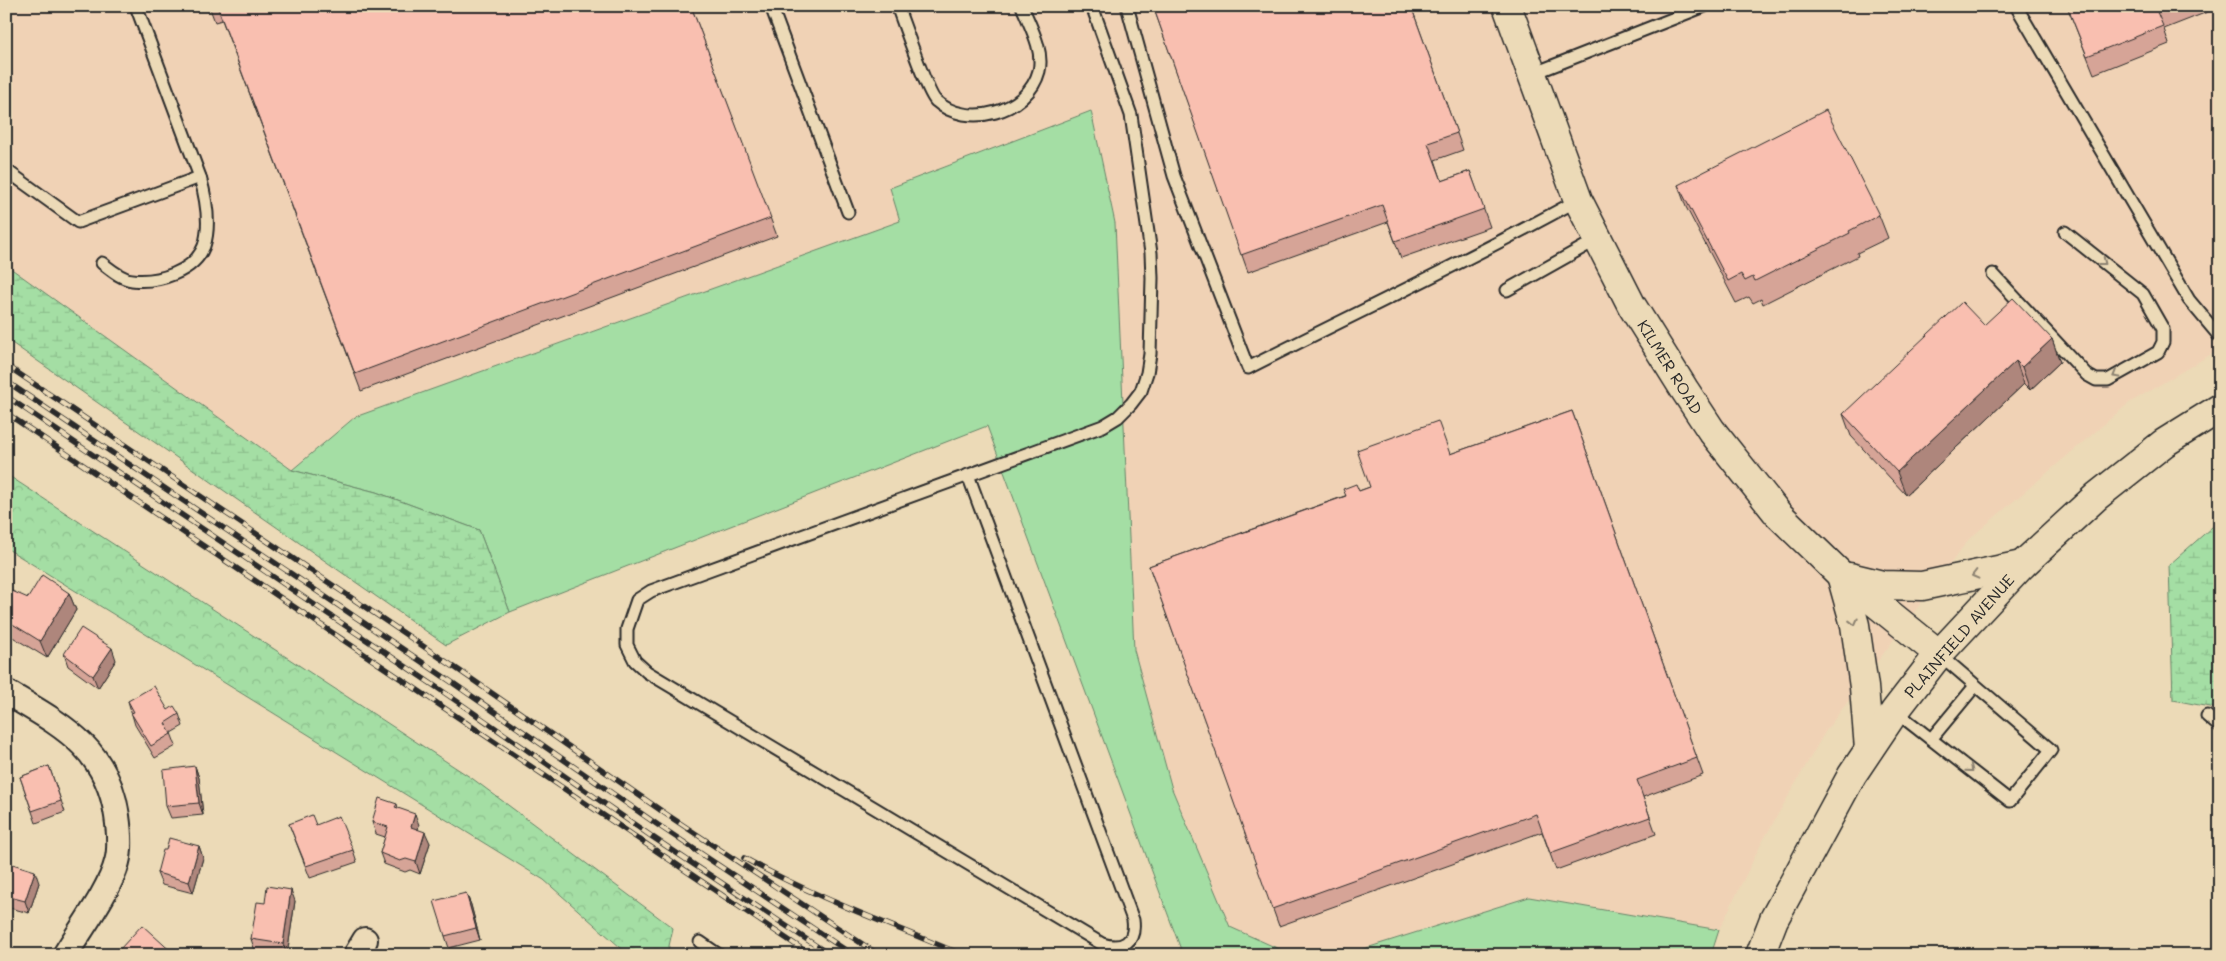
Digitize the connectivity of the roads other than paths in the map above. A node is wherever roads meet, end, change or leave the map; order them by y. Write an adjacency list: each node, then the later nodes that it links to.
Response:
1 (136, 6): 12 (lane)
2 (772, 6): 14 (lane)
3 (897, 6): 4 (lane)
4 (1022, 6)
5 (1092, 6): 22 (lane)
6 (1127, 6): 13 (lane)
7 (1507, 6): 10 (street, KILMER ROAD)
8 (1705, 6): 10 (lane)
9 (2016, 6): 20 (lane)
10 (1532, 74): 13 (street, KILMER ROAD)
11 (6, 170): 12 (lane)
12 (200, 177): 17 (lane)
13 (1578, 200): 16 (street, KILMER ROAD)
14 (848, 212)
15 (2065, 232): 18 (lane, one-way to 18)
16 (1598, 239): 19 (lane); 24 (street, KILMER ROAD)
17 (102, 263)
18 (1993, 274)
19 (1507, 290)
20 (2220, 337)
21 (2220, 408): 23 (street, PLAINFIELD AVENUE)
22 (968, 475): 22 (lane)
23 (2022, 565): 24 (street, one-way to 24); 25 (street, PLAINFIELD AVENUE)
24 (1841, 575): 25 (street, KILMER ROAD); 32 (street, one-way to 32)
25 (1939, 654): 26 (lane); 28 (street, PLAINFIELD AVENUE)
26 (1975, 686): 31 (lane); 31 (lane, one-way to 26)
27 (6, 692): 35 (street)
28 (1895, 710): 31 (lane); 32 (street, PLAINFIELD AVENUE)
29 (2207, 716): 30 (lane)
30 (2220, 727)
31 (1932, 738)
32 (1869, 749): 33 (street, PLAINFIELD AVENUE)
33 (1774, 919): 37 (street, PLAINFIELD AVENUE); 38 (street)
34 (700, 942): 36 (lane)
35 (65, 955)
36 (719, 955)
37 (1760, 955)
38 (1777, 955)

